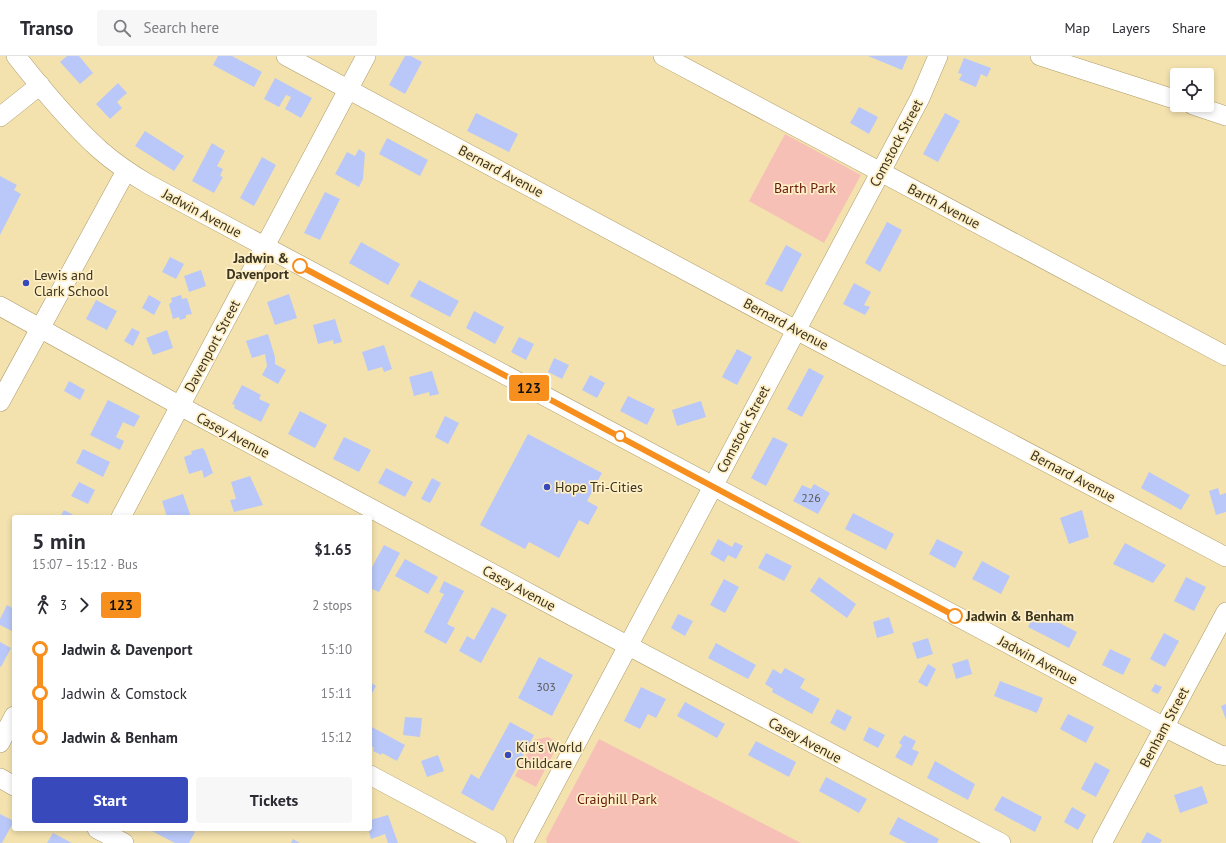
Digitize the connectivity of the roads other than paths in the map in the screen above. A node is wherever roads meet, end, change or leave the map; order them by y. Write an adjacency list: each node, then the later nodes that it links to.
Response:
1 (16, 56): 7 (street, Jadwin Avenue)
2 (286, 56): 8 (street)
3 (366, 56): 8 (street, Davenport Street)
4 (663, 56): 14 (street, Barth Avenue)
5 (938, 56): 14 (street, Comstock Street)
6 (1040, 56): 9 (street)
7 (40, 85): 11 (street); 13 (street, Jadwin Avenue)
8 (348, 89): 15 (street, Davenport Street); 18 (street, Bernard Avenue)
9 (1170, 98)
10 (1214, 112): 12 (street)
11 (4, 114)
12 (1226, 116)
13 (126, 171): 15 (street, Jadwin Avenue); 17 (street)
14 (880, 172): 18 (street, Comstock Street); 19 (street, Barth Avenue)
15 (265, 246): 21 (street, Davenport Street); 22 (street, Jadwin Avenue)
16 (0, 306): 17 (street, Casey Avenue)
17 (39, 329): 20 (street); 21 (street, Casey Avenue)
18 (796, 330): 22 (street, Comstock Street); 24 (street, Bernard Avenue)
19 (1226, 356)
20 (0, 402)
21 (180, 406): 23 (street, Davenport Street); 26 (street, Casey Avenue)
22 (713, 486): 26 (street, Comstock Street); 28 (street, Jadwin Avenue)
23 (122, 515)
24 (1226, 557)
25 (1226, 612): 28 (street, Benham Street)
26 (628, 646): 37 (street, Comstock Street); 38 (street, Casey Avenue)
27 (12, 720): 29 (street)
28 (1164, 727): 30 (street, Jadwin Avenue); 39 (street, Benham Street)
29 (0, 743)
30 (1226, 756)
31 (372, 776): 36 (street)
32 (0, 778): 33 (street)
33 (12, 785)
34 (101, 831): 35 (street)
35 (124, 843)
36 (497, 843)
37 (523, 843)
38 (1001, 843)
39 (1102, 843)

